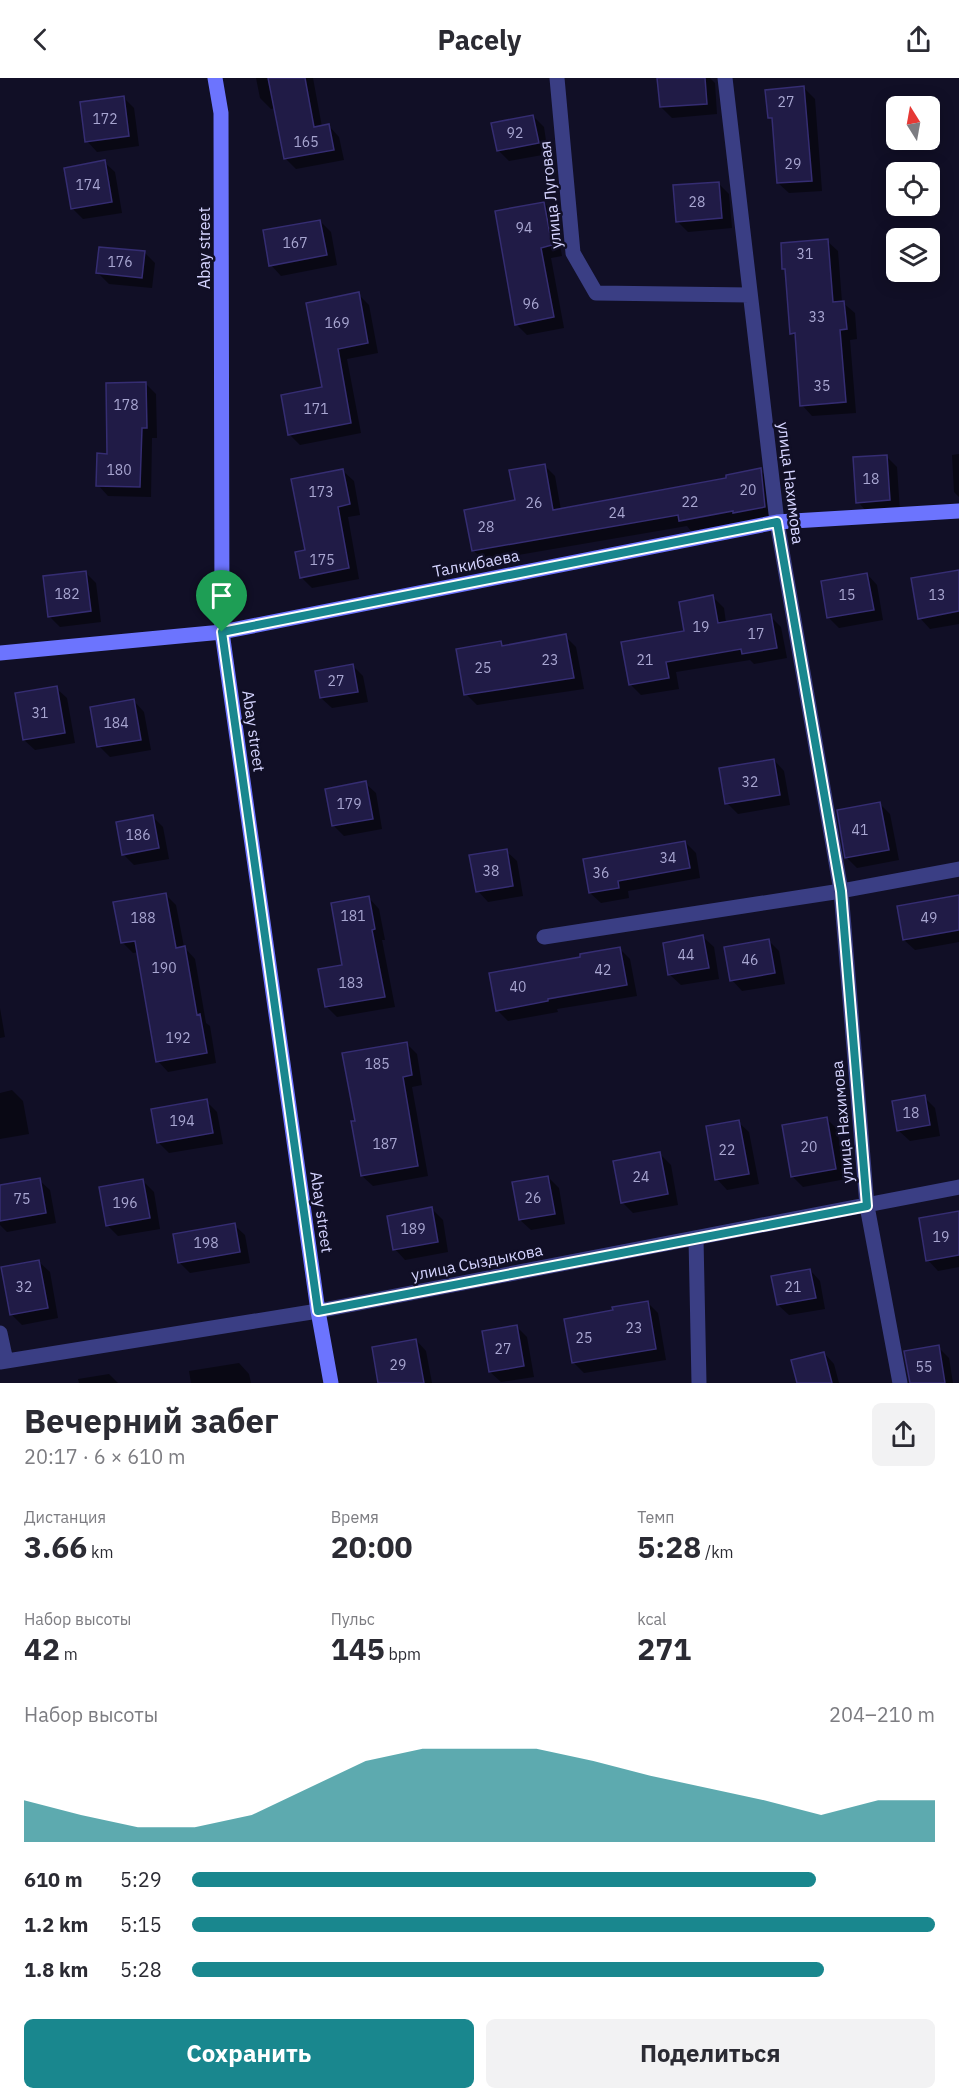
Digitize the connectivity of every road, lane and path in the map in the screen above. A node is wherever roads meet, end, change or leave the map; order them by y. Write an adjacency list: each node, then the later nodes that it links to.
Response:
1 (215, 78): 7 (street, Abay street)
2 (557, 78): 4 (street, улица Луговая)
3 (725, 78): 4 (street, улица Нахимова)
4 (750, 295): 6 (street, улица Нахимова)
5 (959, 511): 6 (street, Талкибаева)
6 (777, 522): 7 (street, Талкибаева); 10 (street, улица Нахимова)
7 (222, 632): 8 (street, Талкибаева); 15 (street, Abay street)
8 (0, 653)
9 (959, 869): 10 (street)
10 (841, 891): 11 (street); 13 (street, улица Нахимова)
11 (544, 937)
12 (959, 1187): 13 (street, улица Сыздыкова)
13 (867, 1206): 14 (street, улица Сыздыкова); 20 (street, улица Нахимова)
14 (696, 1238): 15 (street, улица Сыздыкова); 19 (street)
15 (318, 1311): 17 (street, улица Сыздыкова); 18 (street, Abay street)
16 (0, 1333): 17 (street)
17 (3, 1362)
18 (331, 1383)
19 (699, 1383)
20 (900, 1383)

